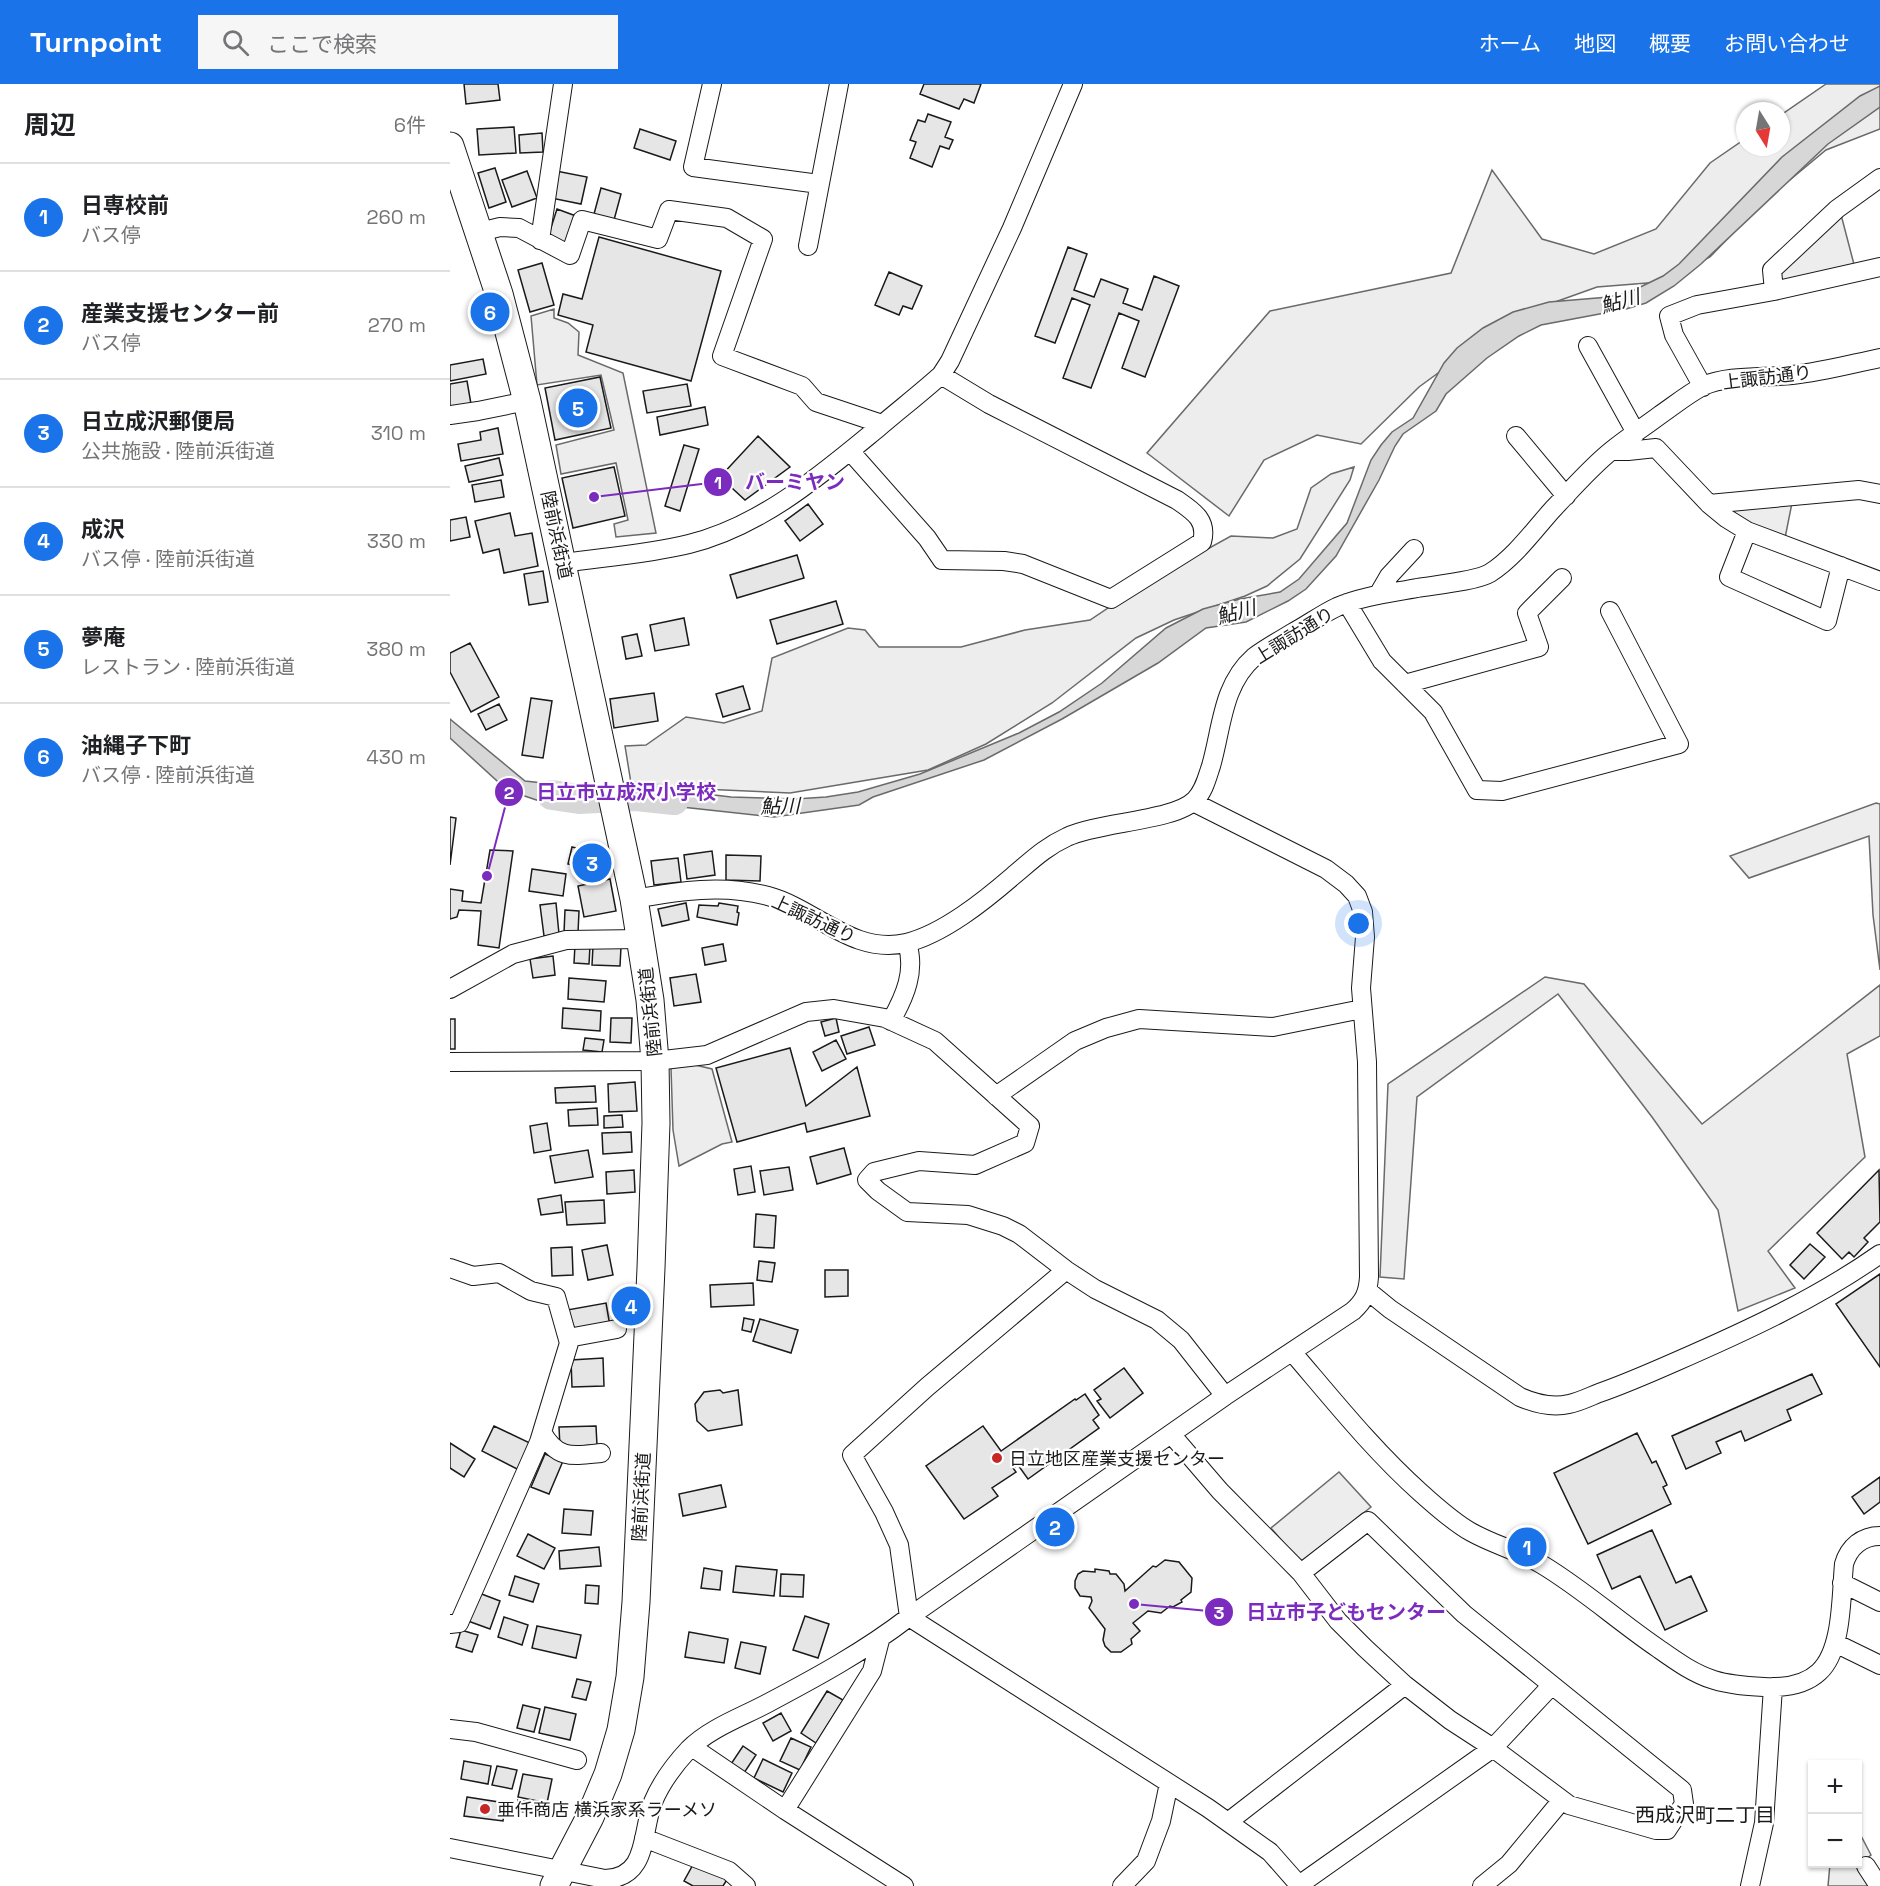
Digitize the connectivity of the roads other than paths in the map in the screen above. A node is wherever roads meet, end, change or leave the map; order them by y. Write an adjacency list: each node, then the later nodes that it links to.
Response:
1 (563, 84): 9 (street)
2 (712, 84): 7 (street)
3 (839, 84): 7 (street)
4 (1073, 84): 15 (street)
5 (450, 146): 8 (highway, 陸前浜街道)
6 (1880, 178): 12 (street)
7 (819, 184): 10 (street)
8 (480, 232): 9 (street); 17 (highway, 陸前浜街道)
9 (540, 240): 19 (street)
10 (808, 246)
11 (1880, 267): 12 (street)
12 (1774, 291): 16 (street)
13 (1588, 346): 20 (street)
14 (1880, 358): 16 (street, 上諏訪通り)
15 (941, 375): 19 (street); 22 (street)
16 (1703, 387): 20 (street, 上諏訪通り)
17 (527, 401): 18 (street); 29 (highway, 陸前浜街道)
18 (450, 415)
19 (882, 424): 22 (street)
20 (1636, 433): 23 (street, 上諏訪通り)
21 (1516, 436): 25 (street)
22 (850, 451): 29 (street)
23 (1612, 451): 25 (street, 上諏訪通り); 26 (street)
24 (1880, 494): 26 (street)
25 (1566, 496): 33 (street, 上諏訪通り)
26 (1709, 504): 27 (street)
27 (1747, 531): 30 (street); 30 (street)
28 (1414, 549): 33 (street)
29 (563, 562): 38 (highway, 陸前浜街道)
30 (1841, 566): 32 (street)
31 (1562, 578): 36 (street)
32 (1880, 581)
33 (1377, 595): 34 (street, 上諏訪通り)
34 (1347, 603): 36 (street); 37 (street, 上諏訪通り)
35 (1610, 611): 36 (street)
36 (1406, 684)
37 (1193, 802): 40 (street, 上諏訪通り); 42 (street)
38 (634, 899): 39 (highway, 陸前浜街道); 40 (street, 上諏訪通り)
39 (641, 939): 41 (street); 44 (highway, 陸前浜街道)
40 (907, 943): 43 (street)
41 (450, 989)
42 (1362, 1009): 46 (street); 50 (street)
43 (891, 1021): 44 (street); 46 (street)
44 (655, 1061): 45 (street); 81 (highway, 陸前浜街道)
45 (450, 1062)
46 (996, 1096): 49 (street)
47 (1880, 1254): 50 (street)
48 (450, 1268): 52 (street)
49 (1066, 1270): 54 (street); 62 (street)
50 (1368, 1284): 53 (street)
51 (617, 1329): 52 (street)
52 (568, 1338): 55 (street)
53 (1293, 1353): 54 (street); 69 (street)
54 (1225, 1396): 56 (street)
55 (542, 1432): 57 (street); 63 (street)
56 (1171, 1434): 59 (street); 62 (street)
57 (601, 1453)
58 (1880, 1536): 60 (street)
59 (1301, 1573): 67 (street); 68 (street)
60 (1842, 1583): 61 (street); 65 (street)
61 (1880, 1602)
62 (909, 1617): 64 (street); 74 (street)
63 (450, 1624)
64 (880, 1640): 71 (street); 76 (street)
65 (1835, 1643): 66 (street); 69 (street)
66 (1880, 1665)
67 (1405, 1684): 72 (street); 77 (street)
68 (1552, 1684): 72 (street); 75 (street)
69 (1773, 1687): 87 (street)
70 (450, 1730): 73 (street)
71 (692, 1747): 76 (street); 78 (street)
72 (1493, 1748): 75 (street); 82 (street)
73 (578, 1760)
74 (1169, 1783): 77 (street); 85 (street)
75 (1562, 1800): 86 (street)
76 (784, 1810): 84 (street)
77 (1228, 1822): 82 (street)
78 (644, 1838): 81 (street); 83 (street)
79 (450, 1848): 81 (street)
80 (1866, 1866): 88 (street)
81 (559, 1878)
82 (1299, 1885)
83 (746, 1886)
84 (904, 1886)
85 (1122, 1886)
86 (1482, 1886)
87 (1750, 1886)
88 (1879, 1886)

